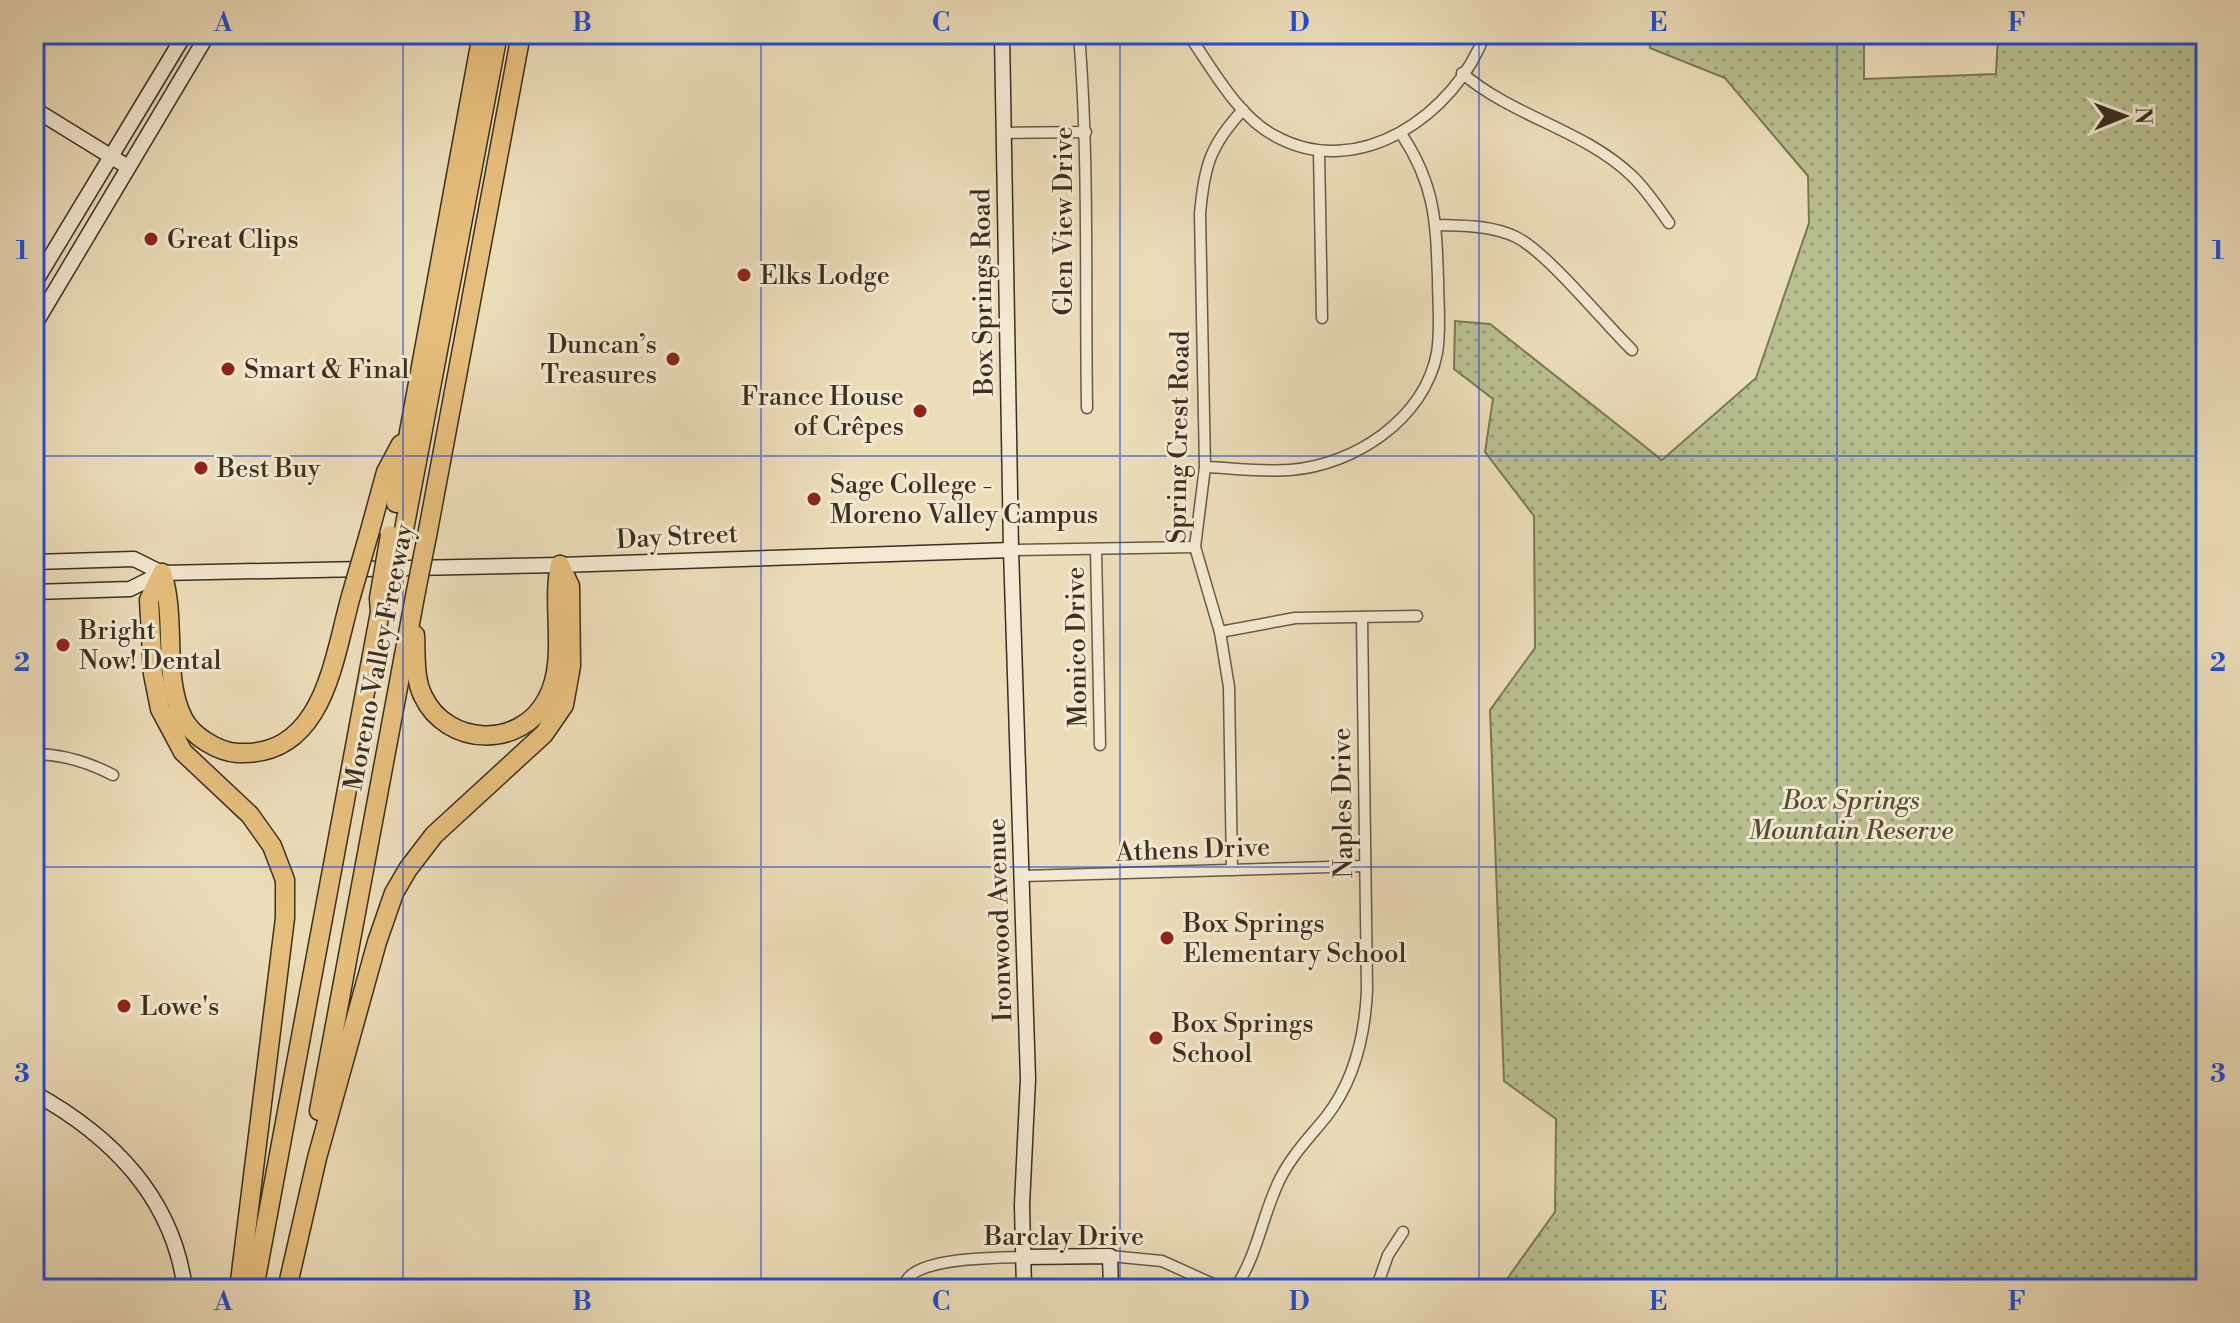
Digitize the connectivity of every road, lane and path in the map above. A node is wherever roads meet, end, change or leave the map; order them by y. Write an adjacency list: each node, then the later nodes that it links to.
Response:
1 (185, 34): 17 (main road)
2 (208, 34): 18 (main road)
3 (482, 34): 26 (highway, Moreno Valley Freeway)
4 (498, 34): 28 (highway)
5 (521, 34): 36 (highway, Moreno Valley Freeway, bridge)
6 (1002, 34): 14 (main road, Box Springs Road)
7 (1079, 34): 13 (street, Glen View Drive)
8 (1188, 34): 12 (street)
9 (1485, 34): 10 (street)
10 (1462, 73): 15 (street); 19 (street)
11 (34, 109): 17 (main road)
12 (1243, 110): 16 (street); 27 (street, Spring Crest Road)
13 (1086, 132): 14 (street); 25 (street, Glen View Drive)
14 (1004, 133): 31 (main road, Box Springs Road)
15 (1402, 135): 16 (street); 20 (street)
16 (1319, 151): 22 (street)
17 (111, 155): 18 (main road); 21 (main road)
18 (128, 167): 23 (main road)
19 (1669, 223)
20 (1436, 225): 24 (street); 27 (street)
21 (34, 284)
22 (1322, 318)
23 (34, 326)
24 (1632, 350)
25 (1087, 408)
26 (408, 431): 28 (highway, Moreno Valley Freeway); 34 (highway, bridge)
27 (1205, 467): 29 (street, Spring Crest Road)
28 (397, 535): 53 (highway, Moreno Valley Freeway, bridge)
29 (1195, 547): 30 (street, Day Street); 39 (street, Spring Crest Road)
30 (1096, 549): 31 (street, Day Street); 40 (street, Monico Drive)
31 (1011, 550): 33 (main road, Day Street); 45 (main road, Ironwood Avenue)
32 (34, 562): 34 (main road, Day Street)
33 (560, 565): 34 (main road, Day Street); 36 (highway); 54 (highway)
34 (162, 573): 35 (main road, Day Street); 52 (highway)
35 (34, 592)
36 (415, 596): 54 (highway, Moreno Valley Freeway)
37 (1417, 616): 38 (street)
38 (1362, 617): 39 (street); 43 (street, Naples Drive)
39 (1220, 632): 44 (street, Spring Crest Road)
40 (1100, 745)
41 (34, 754): 42 (street)
42 (113, 775)
43 (1365, 866): 44 (street, Athens Drive); 58 (street, Naples Drive)
44 (1232, 870): 45 (street, Athens Drive)
45 (1023, 876): 49 (main road, Ironwood Avenue)
46 (34, 1093): 51 (main road)
47 (1403, 1232): 59 (street)
48 (1110, 1256): 49 (main road, Barclay Drive); 56 (main road); 57 (street, Barclay Drive)
49 (1023, 1257): 50 (street, Barclay Drive); 55 (main road, Ironwood Avenue)
50 (904, 1285)
51 (185, 1289)
52 (239, 1289)
53 (254, 1289)
54 (287, 1289)
55 (1024, 1289)
56 (1111, 1289)
57 (1224, 1289)
58 (1235, 1289)
59 (1376, 1289)

